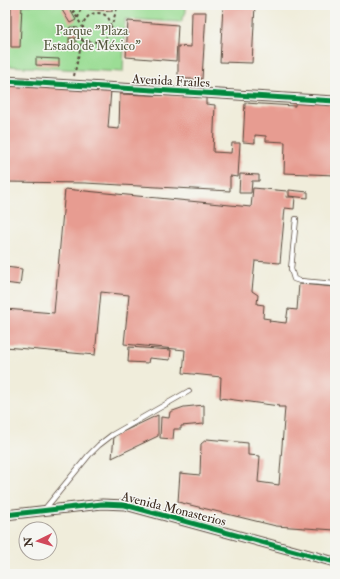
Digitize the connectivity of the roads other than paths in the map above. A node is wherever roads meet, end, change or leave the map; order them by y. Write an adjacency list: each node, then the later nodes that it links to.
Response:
1 (5, 81): 2 (street, Avenida Frailes)
2 (335, 101)
3 (296, 219): 4 (lane)
4 (335, 284)
5 (189, 391): 6 (lane)
6 (43, 512): 7 (street, Avenida Monasterios); 8 (street, Avenida Monasterios)
7 (5, 515)
8 (335, 562)

